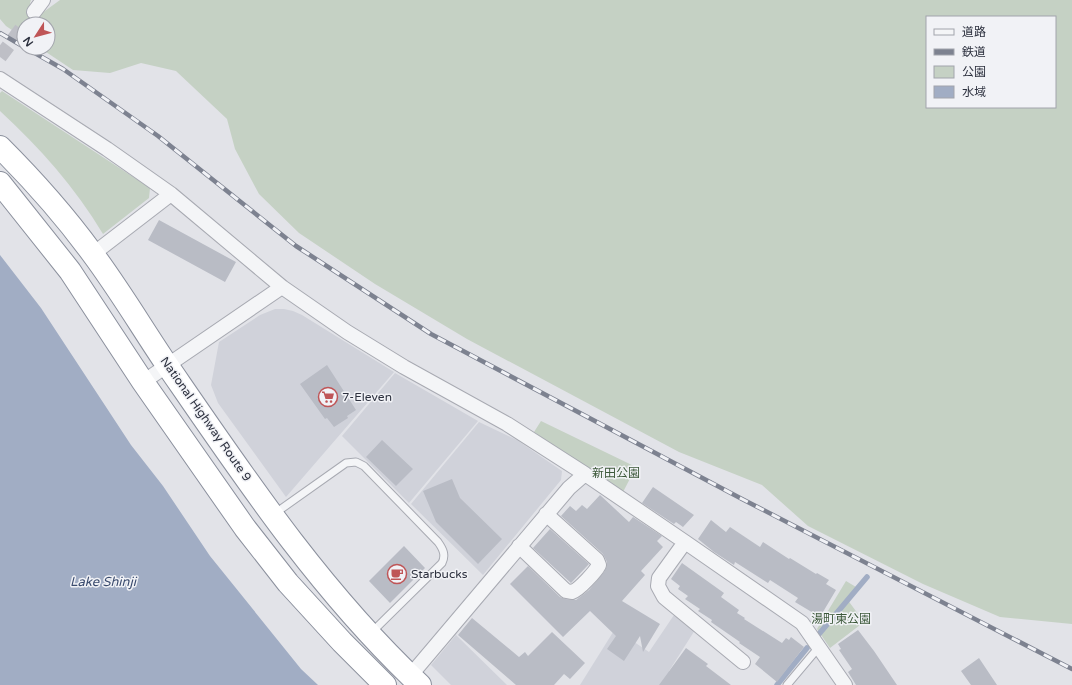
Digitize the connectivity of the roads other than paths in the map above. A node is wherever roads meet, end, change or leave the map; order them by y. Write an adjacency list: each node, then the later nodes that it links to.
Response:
1 (42, 0): 2 (street)
2 (34, 12)
3 (0, 79): 6 (street)
4 (0, 148): 7 (highway, National Highway Route 9)
5 (0, 183): 10 (highway)
6 (171, 194): 7 (street); 8 (street)
7 (92, 254): 9 (highway, National Highway Route 9)
8 (282, 287): 9 (street); 11 (street)
9 (168, 365): 10 (street); 13 (highway, National Highway Route 9)
10 (144, 382): 20 (highway)
11 (585, 474): 12 (street); 14 (street)
12 (546, 514): 15 (street); 15 (street)
13 (273, 515): 16 (highway, National Highway Route 9); 16 (lane)
14 (685, 542): 17 (street); 18 (street)
15 (519, 546): 19 (street)
16 (369, 634): 19 (highway, National Highway Route 9)
17 (819, 647): 21 (lane); 22 (street)
18 (744, 662)
19 (415, 680)
20 (385, 685)
21 (787, 685)
22 (845, 685)

